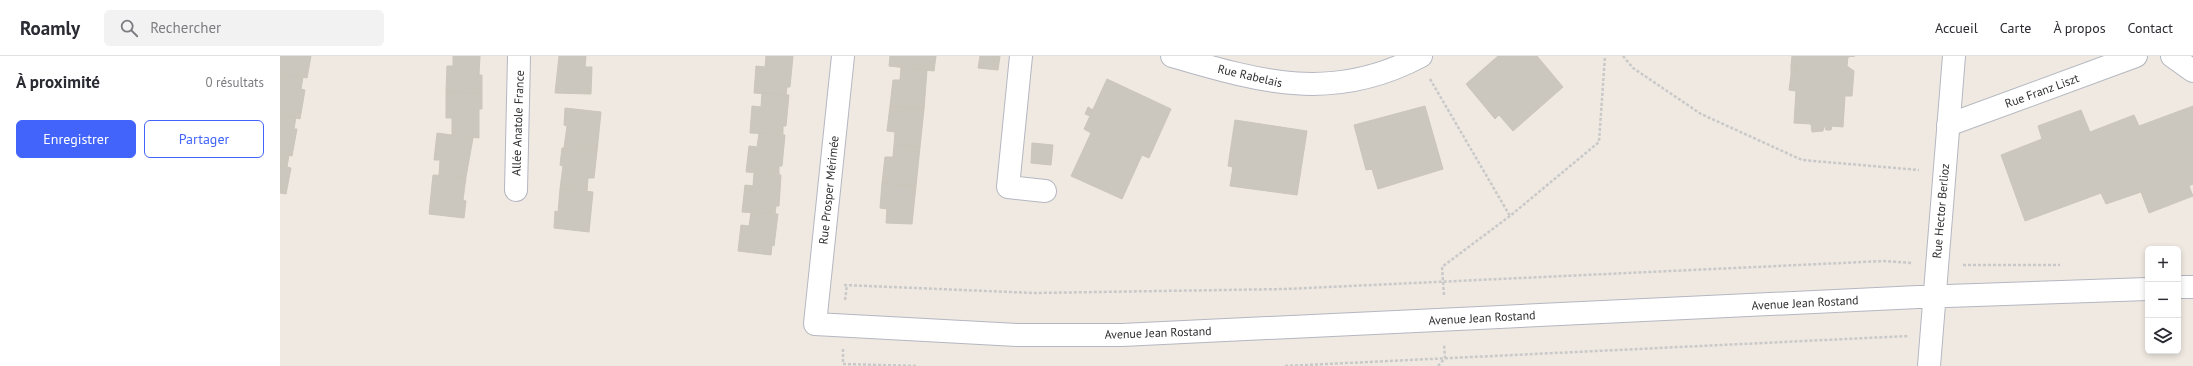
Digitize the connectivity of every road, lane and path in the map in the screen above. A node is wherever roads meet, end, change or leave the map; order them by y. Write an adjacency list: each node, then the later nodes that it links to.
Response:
1 (519, 56): 14 (street, Allée Anatole France)
2 (842, 56): 20 (street, Rue Prosper Mérimée)
3 (1021, 56): 15 (street)
4 (1172, 56): 10 (street, Rue Rabelais)
5 (1605, 56): 16 (path)
6 (1623, 56): 13 (path)
7 (1954, 56): 12 (street, Rue Hector Berlioz)
8 (2136, 56): 12 (street, Rue Franz Liszt)
9 (2172, 56): 11 (street)
10 (1419, 57): 16 (path)
11 (2193, 70)
12 (1948, 125): 13 (street, Rue Hector Berlioz)
13 (1944, 173): 17 (street, Rue Hector Berlioz)
14 (516, 190)
15 (1045, 191)
16 (1510, 216): 19 (path)
17 (1936, 264): 18 (path); 19 (path); 24 (street, Rue Hector Berlioz)
18 (2062, 265)
19 (1444, 281): 20 (path)
20 (820, 282): 25 (street, Rue Prosper Mérimée)
21 (2181, 287): 22 (street)
22 (2193, 287)
23 (2145, 288): 24 (street, Avenue Jean Rostand)
24 (1933, 297): 25 (street, Avenue Jean Rostand); 26 (street, Rue Hector Berlioz)
25 (816, 324)
26 (1931, 335): 27 (path); 28 (street, Rue Hector Berlioz)
27 (1285, 366)
28 (1928, 366)

